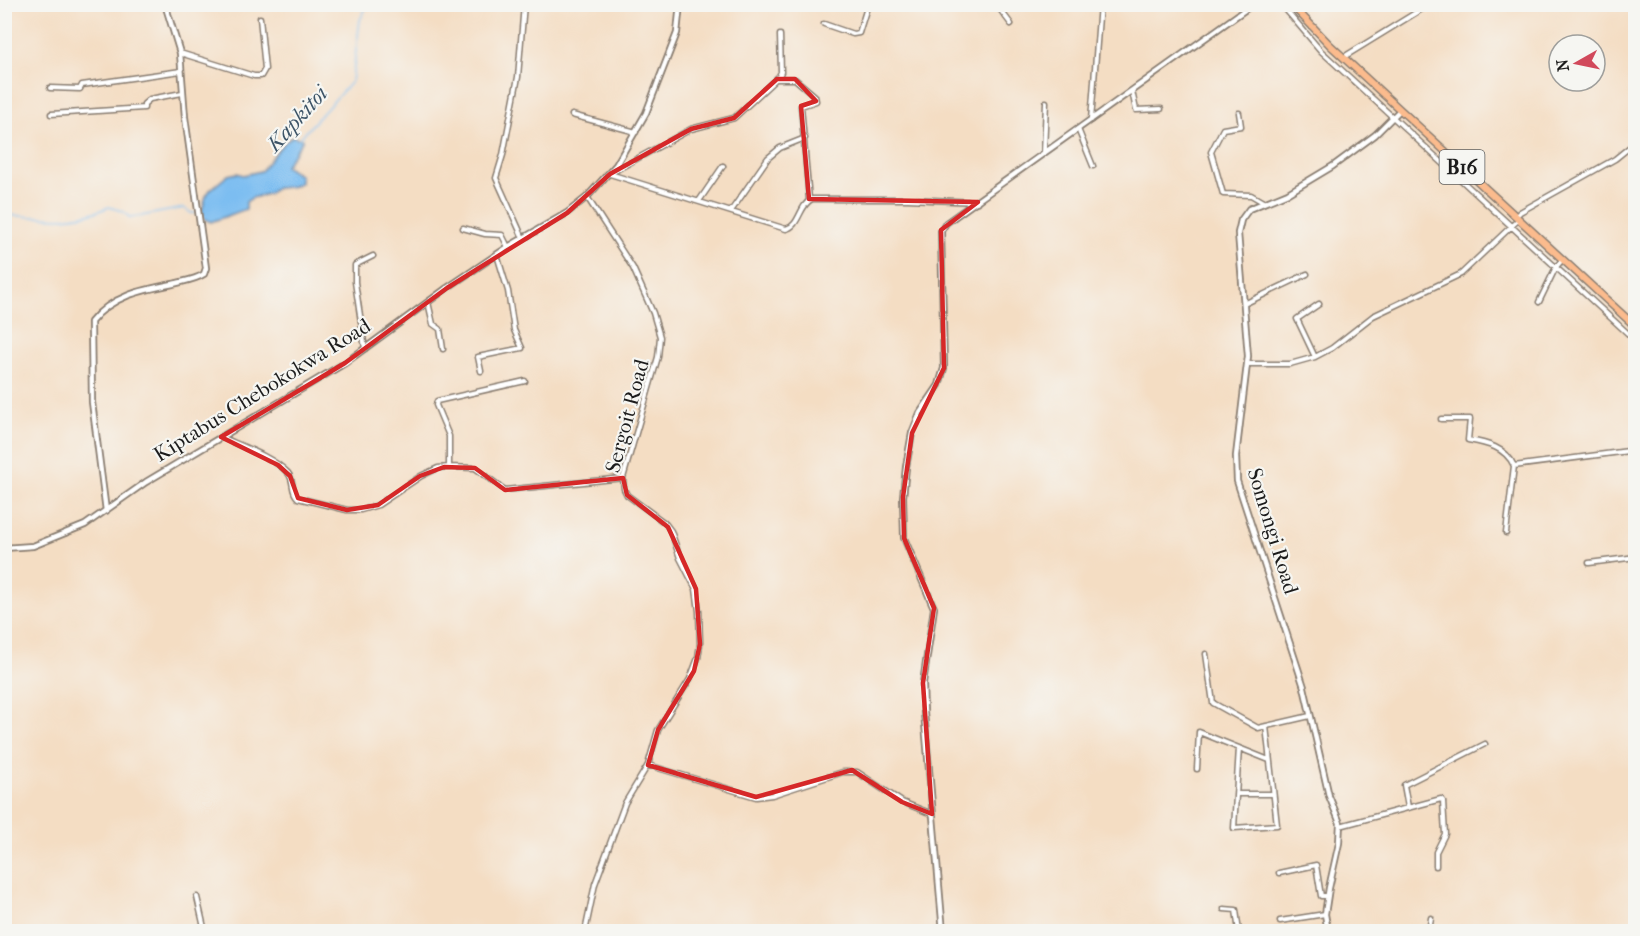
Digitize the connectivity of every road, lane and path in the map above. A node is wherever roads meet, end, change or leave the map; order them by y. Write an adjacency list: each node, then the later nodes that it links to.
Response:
1 (165, 4): 15 (street)
2 (524, 4): 47 (street)
3 (680, 4): 31 (street, Kiptabus Chebokokwa Road)
4 (868, 4): 12 (street)
5 (996, 4): 13 (street)
6 (1100, 4): 29 (street)
7 (1253, 4): 20 (street)
8 (1281, 4): 28 (street)
9 (1291, 4): 24 (main road, B16)
10 (1430, 4): 16 (street)
11 (260, 18): 15 (street)
12 (824, 24)
13 (1011, 24)
14 (780, 35): 18 (street)
15 (180, 53): 17 (street)
16 (1347, 55)
17 (181, 71): 19 (street); 21 (street)
18 (777, 79): 32 (street); 37 (street)
19 (50, 88)
20 (1132, 91): 23 (street); 29 (street)
21 (182, 93): 26 (street); 72 (street)
22 (1046, 102): 34 (street)
23 (1161, 109)
24 (1400, 110): 28 (street, Somongi Road); 44 (main road, B16)
25 (1239, 113): 42 (street)
26 (51, 114)
27 (572, 115): 31 (street)
28 (1393, 116): 42 (street, Somongi Road); 45 (street)
29 (1091, 120): 30 (street)
30 (1078, 129): 34 (street); 36 (street)
31 (636, 132): 37 (street, Kiptabus Chebokokwa Road)
32 (804, 138): 39 (street); 43 (street)
33 (1635, 142): 44 (street)
34 (1044, 153): 41 (street)
35 (723, 166): 40 (street)
36 (1094, 166)
37 (610, 174): 38 (street, Kiptabus Chebokokwa Road); 40 (street)
38 (587, 197): 47 (street, Kiptabus Chebokokwa Road); 71 (street, Sergoit Road)
39 (809, 200): 41 (street); 43 (street)
40 (699, 201): 43 (street)
41 (978, 202): 88 (street)
42 (1263, 202): 57 (street, Somongi Road)
43 (731, 211)
44 (1517, 218): 45 (street); 51 (main road, B16)
45 (1510, 226): 52 (street); 62 (street)
46 (463, 228): 48 (street)
47 (524, 239): 48 (street, Kiptabus Chebokokwa Road)
48 (508, 248): 49 (street, Kiptabus Chebokokwa Road)
49 (497, 255): 54 (street, Kiptabus Chebokokwa Road); 64 (street)
50 (373, 256): 60 (street)
51 (1562, 260): 52 (street); 58 (main road, B16)
52 (1556, 267): 55 (street); 59 (street)
53 (1307, 273): 57 (street)
54 (428, 302): 60 (street, Kiptabus Chebokokwa Road); 61 (street)
55 (1539, 302)
56 (1319, 303): 62 (street)
57 (1244, 304): 63 (street, Somongi Road)
58 (1635, 327)
59 (1635, 341)
60 (364, 349): 67 (street, Kiptabus Chebokokwa Road)
61 (443, 349)
62 (1315, 357): 63 (street)
63 (1247, 364): 78 (street, Somongi Road)
64 (481, 371)
65 (525, 381): 70 (street)
66 (1441, 419): 69 (street)
67 (221, 436): 70 (street); 72 (street, Kiptabus Chebokokwa Road)
68 (1635, 450): 69 (street)
69 (1514, 466): 73 (street)
70 (449, 467): 71 (street)
71 (623, 478): 83 (street, Sergoit Road)
72 (106, 511): 74 (street, Kiptabus Chebokokwa Road)
73 (1506, 533)
74 (4, 548)
75 (1635, 557): 76 (street)
76 (1589, 563)
77 (1206, 654): 79 (street)
78 (1310, 716): 79 (street); 89 (street, Somongi Road)
79 (1266, 726): 82 (street)
80 (1485, 744): 87 (street)
81 (1239, 748): 82 (street); 84 (street); 85 (street)
82 (1269, 760): 86 (street)
83 (648, 765): 88 (street); 99 (street, Sergoit Road)
84 (1197, 769)
85 (1237, 794): 86 (street); 86 (street)
86 (1273, 794)
87 (1408, 807): 89 (street); 90 (street)
88 (932, 814): 100 (street)
89 (1340, 826): 92 (street, Somongi Road)
90 (1436, 866)
91 (1279, 873): 92 (street)
92 (1327, 896): 95 (street, Somongi Road)
93 (197, 897): 98 (street)
94 (1224, 909): 101 (street)
95 (1325, 914): 97 (street); 102 (street, Somongi Road)
96 (1431, 918): 103 (street)
97 (1280, 921)
98 (205, 932)
99 (585, 932)
100 (943, 932)
101 (1239, 932)
102 (1328, 932)
103 (1429, 932)

